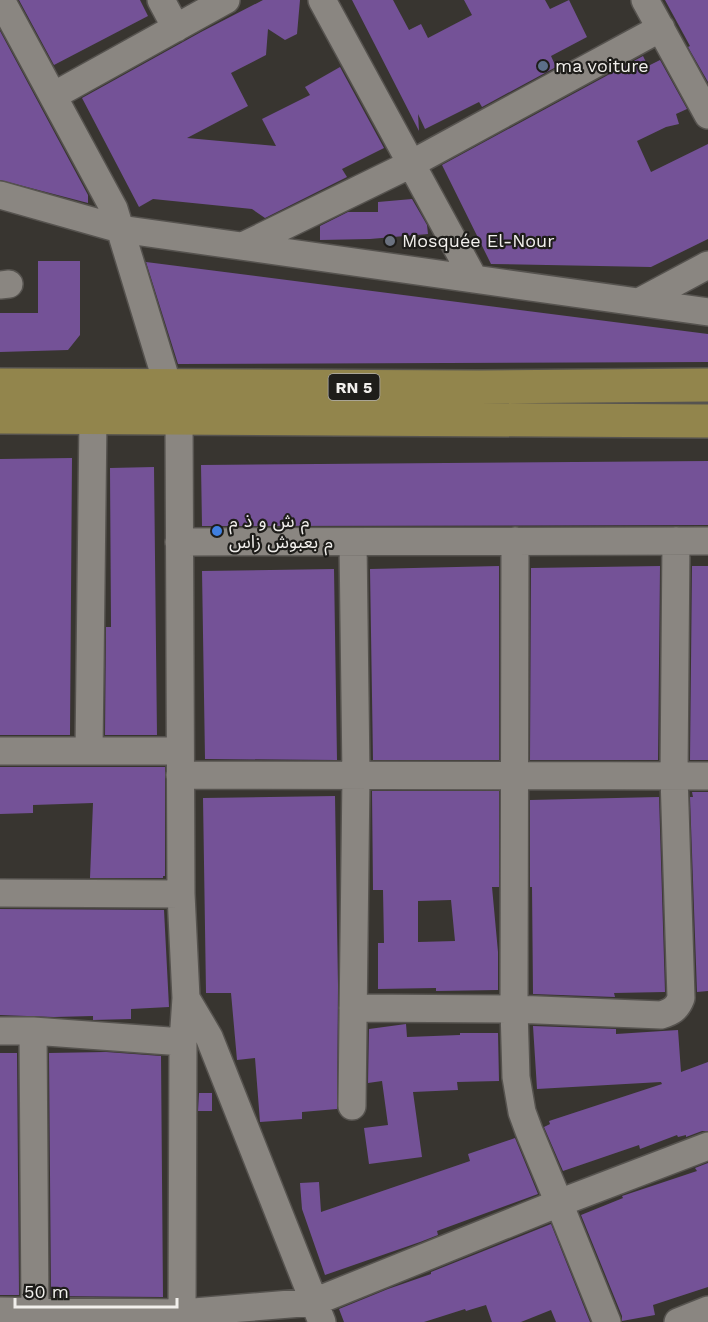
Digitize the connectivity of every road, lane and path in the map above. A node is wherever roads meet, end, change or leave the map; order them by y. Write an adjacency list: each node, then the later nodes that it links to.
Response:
1 (1, 0): 8 (street)
2 (161, 0): 6 (street)
3 (226, 0): 6 (street)
4 (322, 0): 10 (street)
5 (645, 0): 7 (street)
6 (176, 27): 8 (street)
7 (661, 28): 9 (street); 10 (street)
8 (53, 96): 12 (street)
9 (708, 115)
10 (411, 164): 13 (street); 15 (street)
11 (0, 195): 12 (street)
12 (120, 229): 13 (street); 20 (street)
13 (243, 246): 15 (street)
14 (708, 265): 16 (street)
15 (474, 279): 16 (street)
16 (639, 302): 17 (street)
17 (708, 312)
18 (0, 385): 20 (main road, RN 5)
19 (708, 385): 20 (main road, RN 5)
20 (168, 386)
21 (0, 417): 22 (main road, RN 5)
22 (93, 417): 23 (main road, RN 5); 31 (street)
23 (179, 418): 24 (main road, RN 5); 28 (street)
24 (708, 421)
25 (515, 541): 26 (street); 29 (street); 34 (street)
26 (676, 541): 27 (street); 35 (street)
27 (708, 541)
28 (179, 542): 29 (street); 32 (street)
29 (353, 542): 33 (street)
30 (0, 751): 31 (street)
31 (89, 751): 32 (street)
32 (180, 763): 33 (street); 38 (street)
33 (356, 775): 34 (street); 40 (street)
34 (514, 776): 35 (street); 41 (street)
35 (674, 776): 36 (street); 41 (street)
36 (708, 776)
37 (0, 893): 38 (street)
38 (181, 894): 39 (street)
39 (186, 998): 44 (street); 51 (street)
40 (353, 1008): 41 (street); 45 (street)
41 (514, 1009): 47 (street)
42 (0, 1031): 43 (street)
43 (33, 1032): 44 (street); 50 (street)
44 (183, 1042): 52 (street)
45 (352, 1106)
46 (708, 1146): 47 (street)
47 (560, 1203): 51 (street); 53 (street)
48 (708, 1310): 54 (street)
49 (0, 1311): 50 (street)
50 (35, 1311): 52 (street)
51 (318, 1312): 52 (street)
52 (182, 1313)
53 (607, 1322)
54 (678, 1322)

